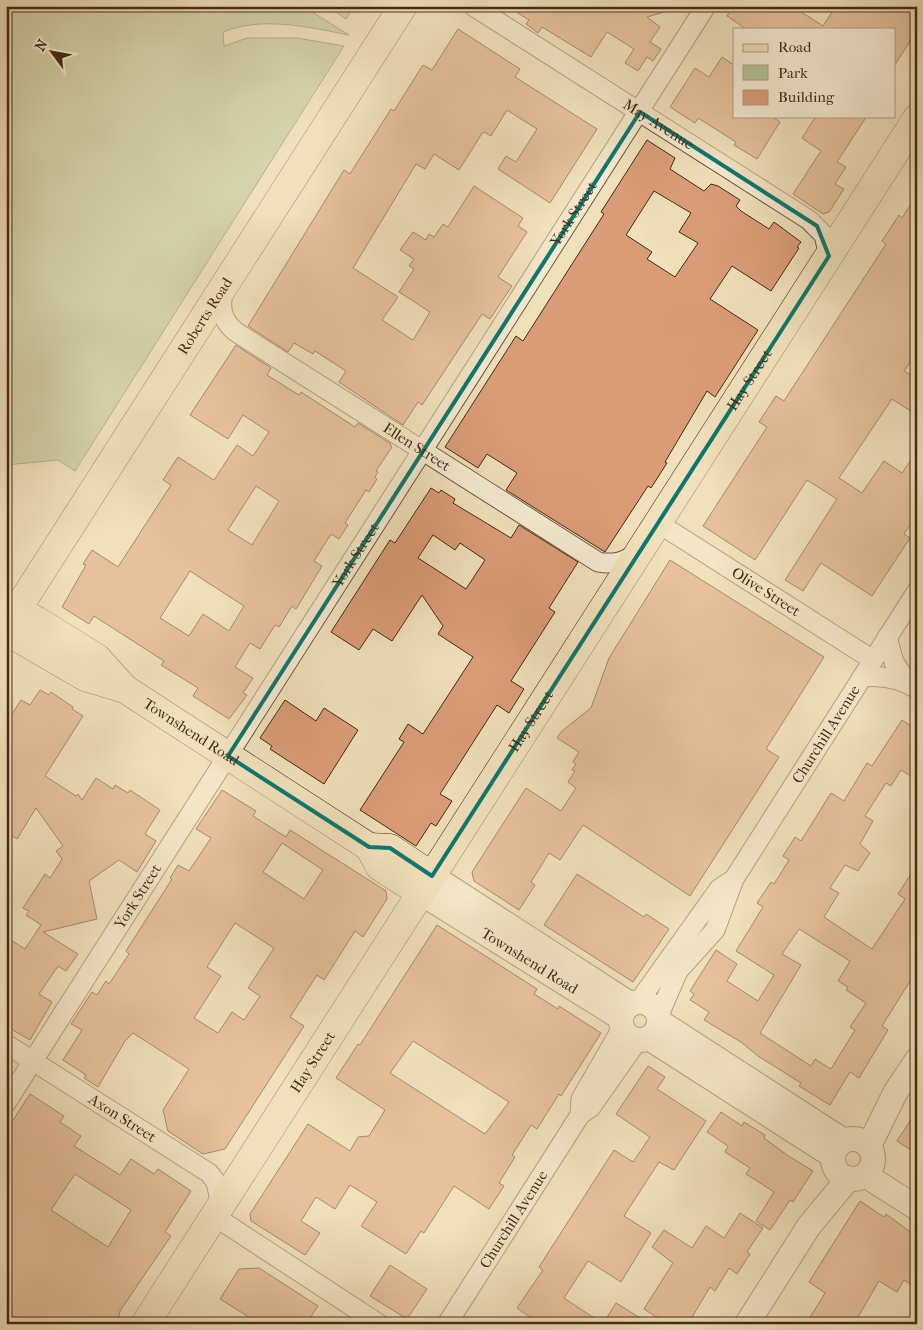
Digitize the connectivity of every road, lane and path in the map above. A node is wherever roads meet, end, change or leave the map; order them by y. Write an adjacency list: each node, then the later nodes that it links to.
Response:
1 (403, 6): 7 (main road, Roberts Road)
2 (473, 6): 4 (street, May Avenue)
3 (706, 6): 4 (street, York Street)
4 (640, 112): 6 (street, May Avenue); 8 (street, York Street)
5 (917, 118): 6 (main road, Hay Street)
6 (829, 256): 9 (main road, Hay Street)
7 (223, 289): 8 (street, Ellen Street); 12 (main road, Roberts Road)
8 (423, 450): 10 (street, Ellen Street); 17 (street, York Street)
9 (658, 523): 10 (main road, Hay Street); 14 (street, Olive Street)
10 (642, 547): 18 (main road, Hay Street)
11 (917, 591): 13 (street, Churchill Avenue)
12 (9, 618): 17 (main road, Townshend Road)
13 (887, 638): 14 (street, Churchill Avenue); 16 (street)
14 (873, 660): 15 (street, Churchill Avenue)
15 (862, 677): 16 (street); 19 (street, Churchill Avenue)
16 (913, 686)
17 (228, 756): 18 (main road, Townshend Road); 22 (street, York Street)
18 (426, 884): 19 (street, Townshend Road); 27 (main road, Hay Street)
19 (640, 1021): 24 (street, Townshend Road); 30 (street, Churchill Avenue)
20 (6, 1044): 22 (street, Axon Street)
21 (917, 1060): 24 (street)
22 (34, 1061): 23 (street, York Street); 27 (street, Axon Street)
23 (6, 1103)
24 (852, 1158): 25 (street, Townshend Road); 26 (street, Townshend Road); 31 (street)
25 (917, 1189)
26 (917, 1208)
27 (217, 1210): 28 (main road, Hay Street); 29 (street)
28 (145, 1324)
29 (379, 1324)
30 (448, 1324)
31 (747, 1324)

